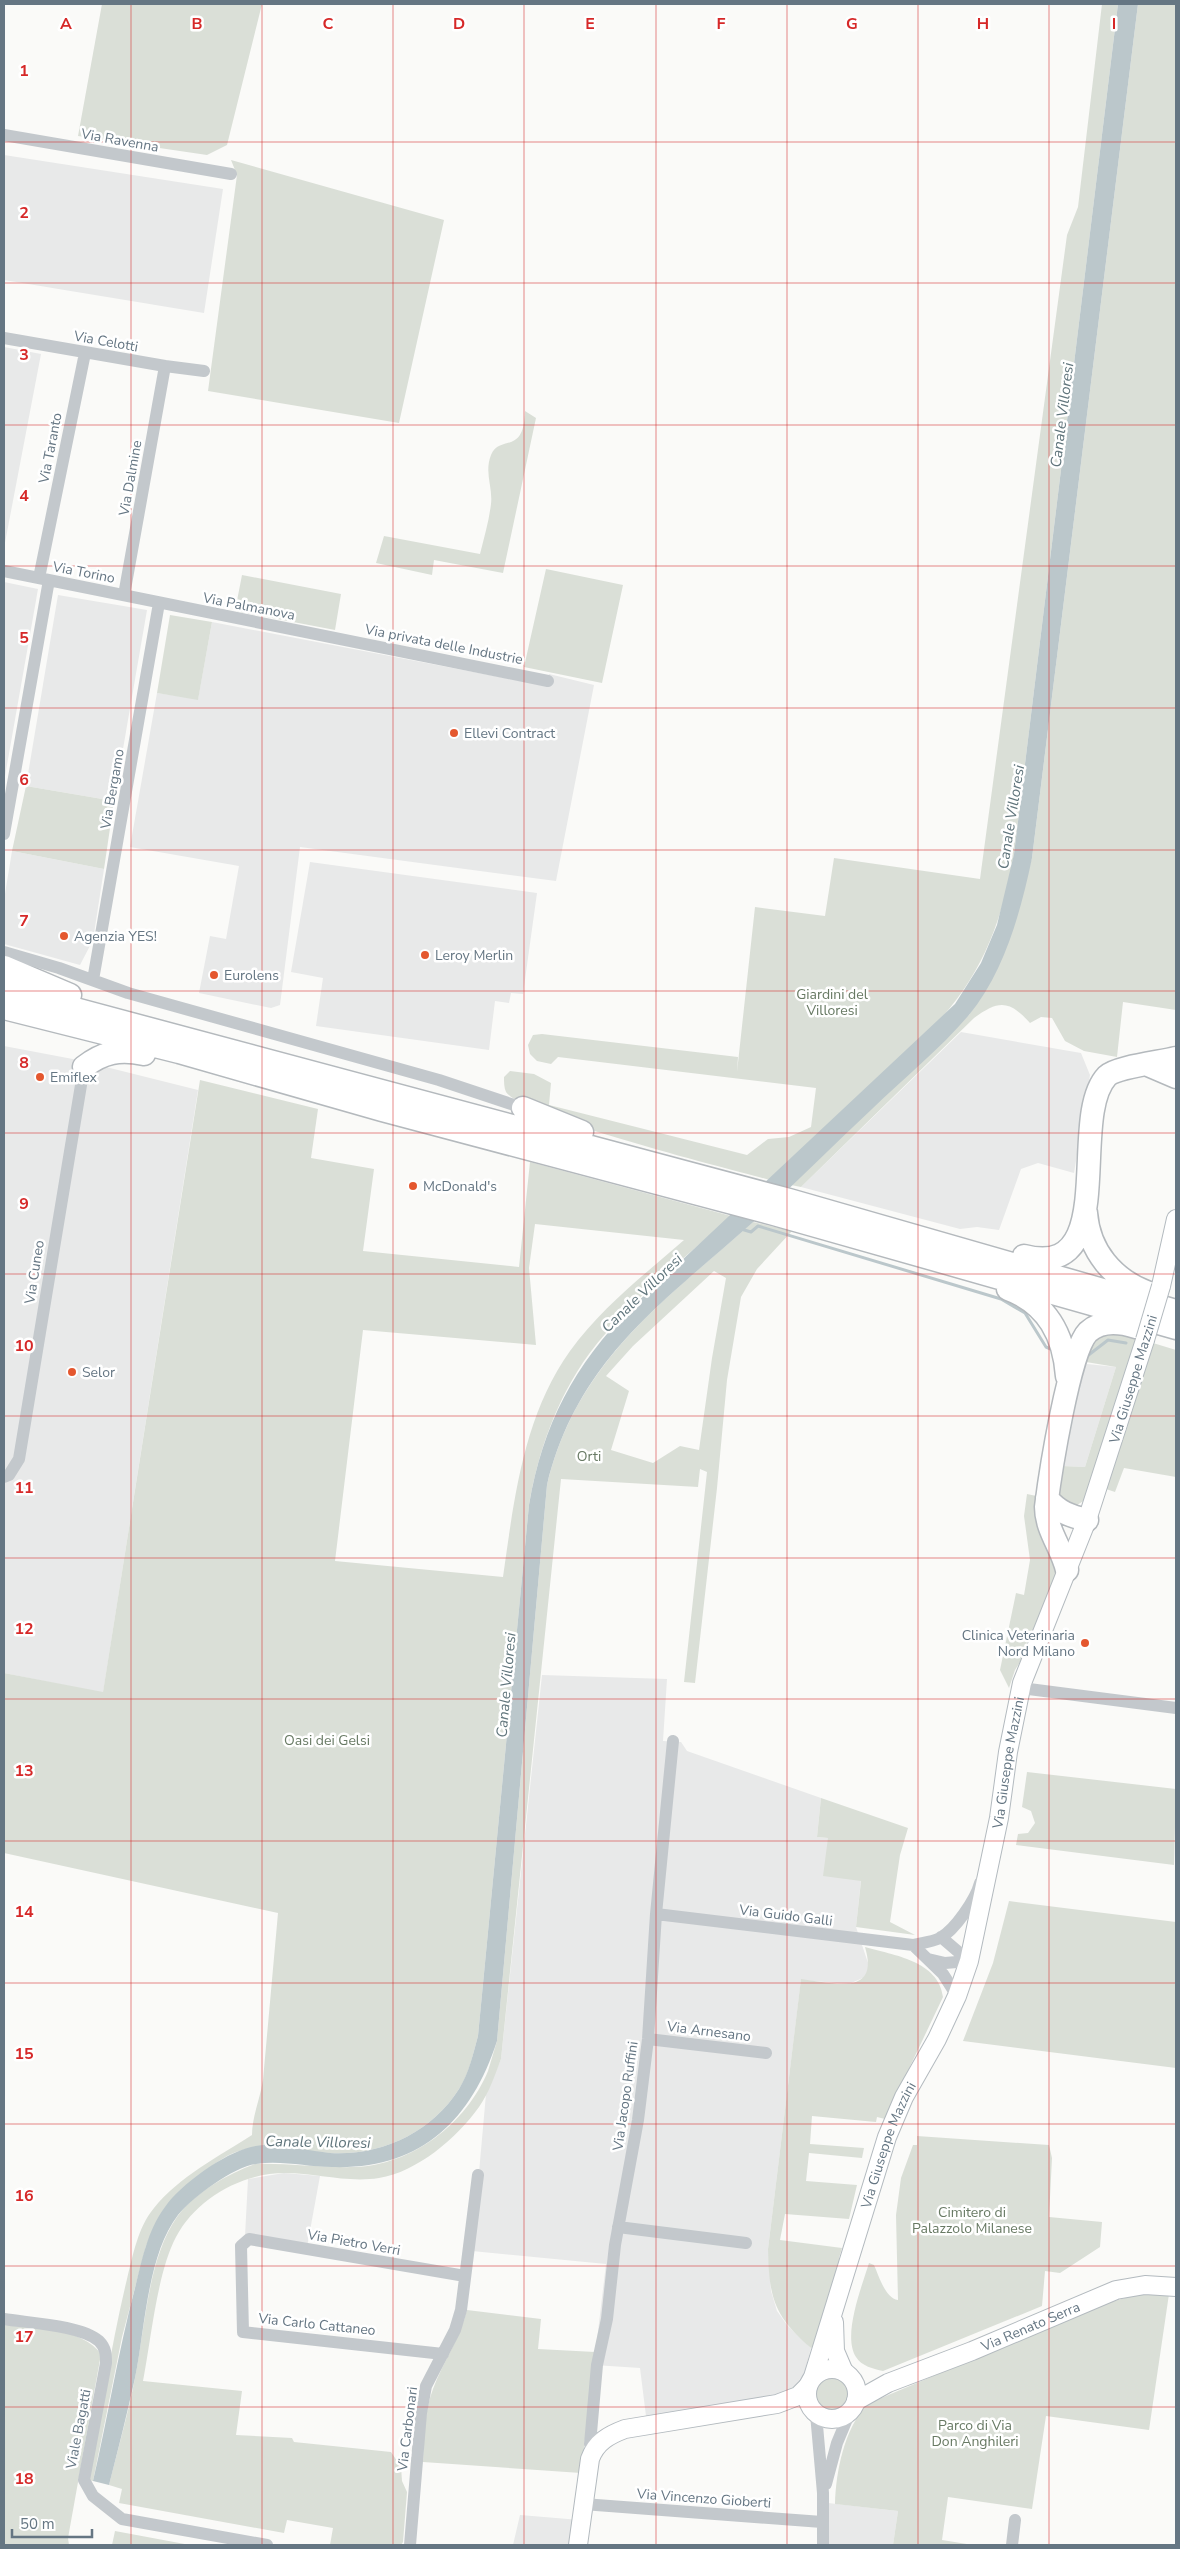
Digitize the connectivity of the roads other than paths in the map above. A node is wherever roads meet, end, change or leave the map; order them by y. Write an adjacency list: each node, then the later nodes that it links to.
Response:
1 (4, 135): 2 (street, Via Ravenna)
2 (231, 174)
3 (4, 338): 4 (street, Via Celotti)
4 (85, 353): 5 (street, Via Celotti); 8 (street, Via Taranto)
5 (165, 366): 6 (street, Via Celotti); 9 (street, Via Dalmine)
6 (204, 370)
7 (4, 571): 8 (street, Via Torino)
8 (44, 579): 9 (street, Via Torino); 13 (street, Via Taranto)
9 (124, 595): 10 (street, Via Torino)
10 (159, 603): 11 (street, Via Palmanova); 16 (street, Via Bergamo)
11 (333, 637): 12 (street, Via privata delle Industrie)
12 (548, 681)
13 (4, 834)
14 (4, 952): 16 (street)
15 (4, 967): 20 (highway)
16 (93, 980): 26 (street)
17 (4, 990): 19 (highway)
18 (4, 1008): 19 (highway)
19 (87, 1020): 20 (highway); 21 (highway)
20 (213, 1044): 27 (highway)
21 (179, 1052): 24 (highway); 27 (highway)
22 (1176, 1058): 23 (highway)
23 (1148, 1065): 25 (highway); 28 (highway)
24 (84, 1067): 36 (street, Via Cuneo)
25 (1176, 1077)
26 (523, 1108): 27 (highway)
27 (736, 1195): 30 (highway)
28 (1085, 1205): 30 (highway); 31 (highway)
29 (1176, 1219): 31 (street, Via Giuseppe Mazzini)
30 (952, 1254): 32 (highway); 33 (highway); 35 (highway)
31 (1168, 1294): 39 (street, Via Giuseppe Mazzini, bridge)
32 (1176, 1311)
33 (1176, 1328)
34 (1176, 1338): 35 (highway)
35 (1067, 1388): 37 (highway)
36 (4, 1477)
37 (1047, 1498): 38 (highway); 39 (highway)
38 (1048, 1524): 39 (highway); 40 (highway)
39 (1085, 1526): 40 (street, Via Giuseppe Mazzini)
40 (1067, 1570): 41 (street, Via Giuseppe Mazzini)
41 (1021, 1688): 42 (street); 44 (street, Via Giuseppe Mazzini)
42 (1176, 1708)
43 (673, 1741): 45 (street, Via Jacopo Ruffini)
44 (1000, 1818): 46 (street, Via Guido Galli); 49 (street, Via Giuseppe Mazzini)
45 (656, 1914): 47 (street, Via Guido Galli); 51 (street, Via Jacopo Ruffini)
46 (941, 1937): 47 (street, Via Guido Galli); 49 (street)
47 (913, 1945): 48 (street)
48 (926, 1959): 49 (street); 50 (street)
49 (969, 1960): 50 (street, Via Giuseppe Mazzini)
50 (957, 1996): 59 (street, Via Giuseppe Mazzini)
51 (648, 2039): 52 (street, Via Arnesano); 54 (street, Via Jacopo Ruffini)
52 (766, 2053)
53 (478, 2175): 57 (street, Via Carbonari)
54 (618, 2227): 55 (street); 68 (street, Via Jacopo Ruffini)
55 (746, 2243)
56 (241, 2246): 57 (street, Via Pietro Verri); 61 (street, Via Carlo Cattaneo)
57 (465, 2276): 61 (street, Via Carbonari)
58 (1176, 2287): 64 (street, Via Renato Serra)
59 (836, 2303): 62 (street, Via Giuseppe Mazzini); 63 (street, Via Giuseppe Mazzini)
60 (4, 2319): 73 (street, Viale Bagatti)
61 (443, 2354): 74 (street, Via Carbonari)
62 (848, 2375): 63 (street); 64 (street, Via Renato Serra); 66 (street)
63 (810, 2382): 65 (street); 67 (street)
64 (888, 2382): 66 (street, Via Renato Serra)
65 (777, 2404): 67 (street); 68 (street)
66 (853, 2407): 67 (street); 69 (street)
67 (814, 2412): 69 (street)
68 (593, 2452): 70 (street)
69 (823, 2493): 72 (street)
70 (583, 2504): 72 (street, Via Vincenzo Gioberti); 75 (street)
71 (1015, 2520): 77 (street)
72 (822, 2522): 76 (street)
73 (267, 2545)
74 (410, 2545)
75 (578, 2545)
76 (823, 2545)
77 (1012, 2545)

